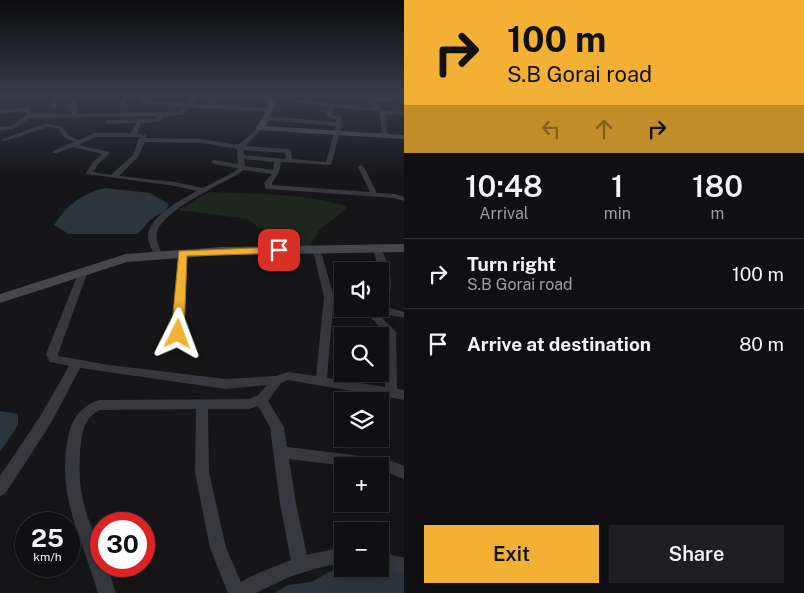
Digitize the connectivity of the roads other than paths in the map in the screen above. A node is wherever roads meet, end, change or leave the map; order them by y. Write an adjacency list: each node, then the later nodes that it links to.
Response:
1 (139, 122): 10 (street)
2 (19, 123): 9 (street)
3 (263, 123): 7 (street)
4 (300, 123): 8 (street)
5 (339, 123): 8 (street)
6 (383, 123): 11 (street)
7 (260, 128): 8 (street); 16 (street)
8 (339, 128): 11 (street); 20 (street)
9 (0, 129)
10 (132, 135): 14 (street); 15 (street)
11 (385, 135): 12 (street)
12 (404, 137)
13 (3, 140): 15 (street)
14 (142, 140): 16 (street); 25 (street)
15 (77, 143): 17 (street); 25 (street)
16 (240, 147): 18 (street); 20 (street)
17 (55, 152)
18 (240, 157): 19 (street); 22 (street)
19 (278, 160): 20 (street); 24 (street)
20 (289, 161)
21 (214, 162): 22 (street)
22 (241, 167): 24 (street); 26 (street)
23 (361, 167): 27 (street)
24 (276, 172): 27 (street)
25 (113, 177): 26 (street)
26 (203, 190): 33 (street)
27 (376, 195): 28 (street)
28 (404, 199)
29 (404, 248): 30 (street)
30 (377, 249): 31 (street); 34 (street)
31 (317, 250): 32 (street); 43 (street)
32 (182, 253): 33 (street); 40 (street)
33 (158, 255): 35 (street)
34 (382, 262)
35 (83, 271): 36 (street); 41 (street)
36 (0, 299)
37 (389, 311): 38 (street)
38 (404, 315)
39 (376, 317): 44 (street)
40 (178, 334)
41 (77, 364): 42 (street); 49 (street)
42 (276, 380): 43 (street); 45 (street)
43 (321, 382): 44 (street)
44 (397, 394)
45 (262, 401): 46 (street); 47 (street)
46 (202, 405): 54 (street); 55 (street)
47 (281, 452): 48 (street); 52 (street)
48 (404, 472)
49 (0, 489)
50 (334, 556): 52 (street)
51 (389, 562): 53 (street)
52 (301, 566): 55 (street)
53 (404, 566)
54 (107, 593)
55 (239, 593)

